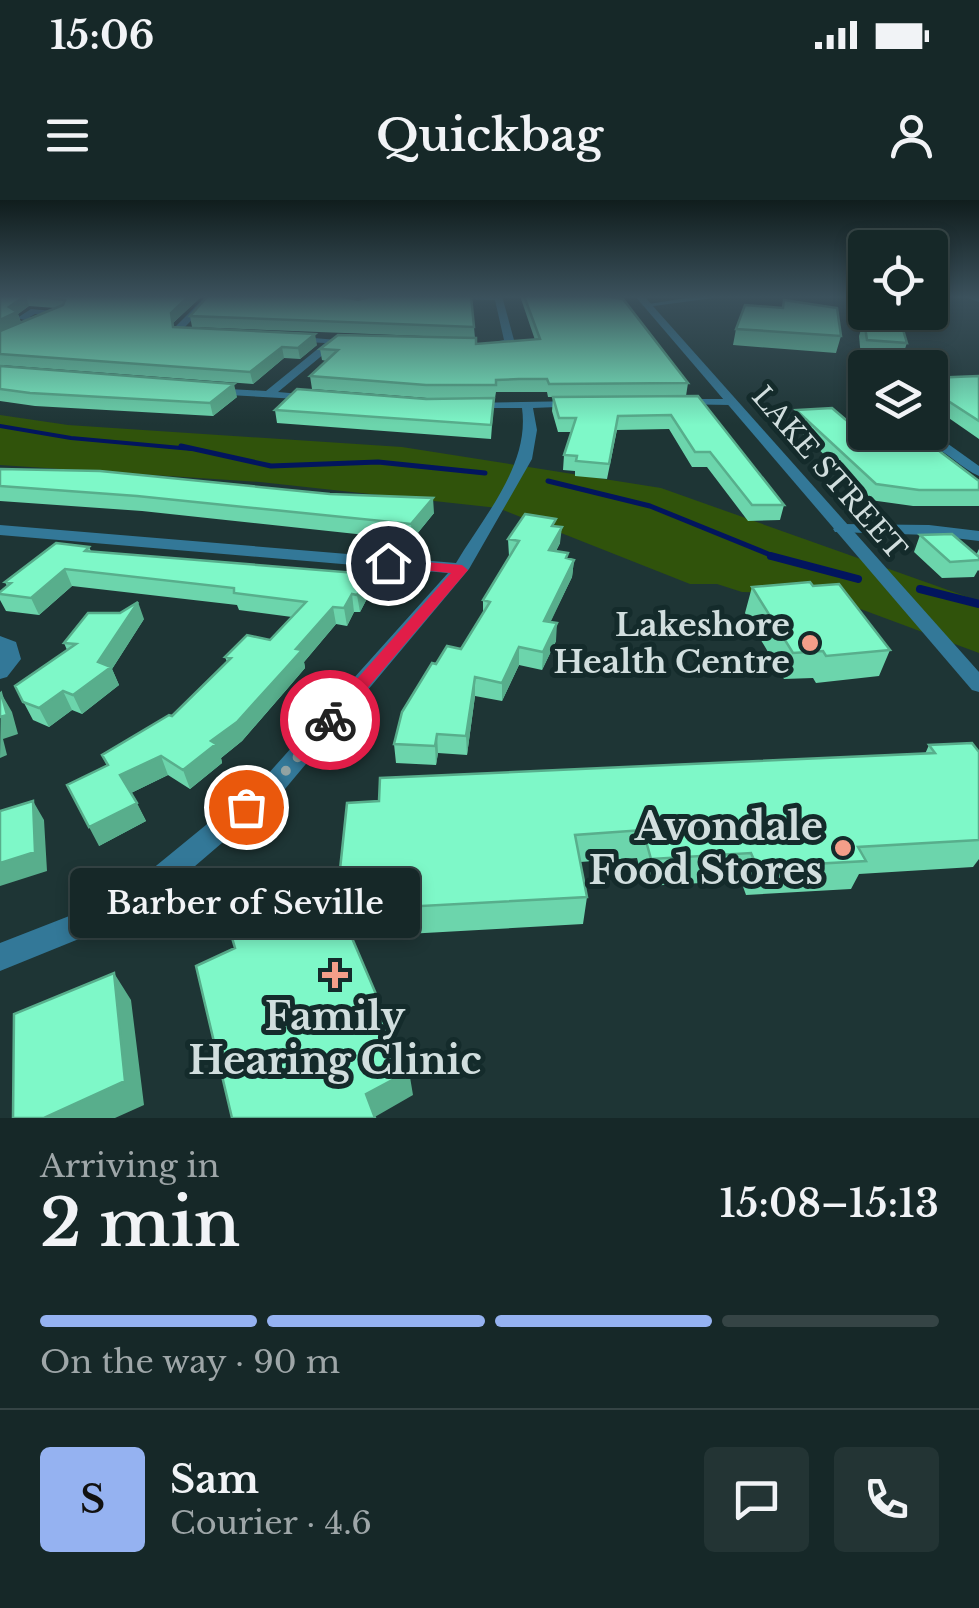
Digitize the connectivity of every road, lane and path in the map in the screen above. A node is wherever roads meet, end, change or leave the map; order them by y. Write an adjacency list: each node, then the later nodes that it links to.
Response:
1 (279, 339): 4 (street)
2 (509, 339): 6 (street)
3 (675, 339): 11 (street, LAKE STREET)
4 (334, 341): 5 (street); 8 (street)
5 (370, 342)
6 (481, 345)
7 (188, 389): 8 (street)
8 (267, 396): 9 (street)
9 (320, 399)
10 (660, 402): 11 (street)
11 (730, 402): 17 (street, LAKE STREET)
12 (528, 404): 13 (street); 14 (street); 22 (street)
13 (584, 404)
14 (460, 405)
15 (948, 450): 16 (street)
16 (979, 472)
17 (840, 528): 20 (street); 25 (street, LAKE STREET)
18 (0, 530): 19 (street)
19 (21, 531): 21 (street); 22 (street)
20 (979, 536)
21 (0, 548)
22 (462, 570): 26 (street)
23 (0, 642): 24 (street)
24 (0, 672)
25 (979, 685)
26 (0, 957)

